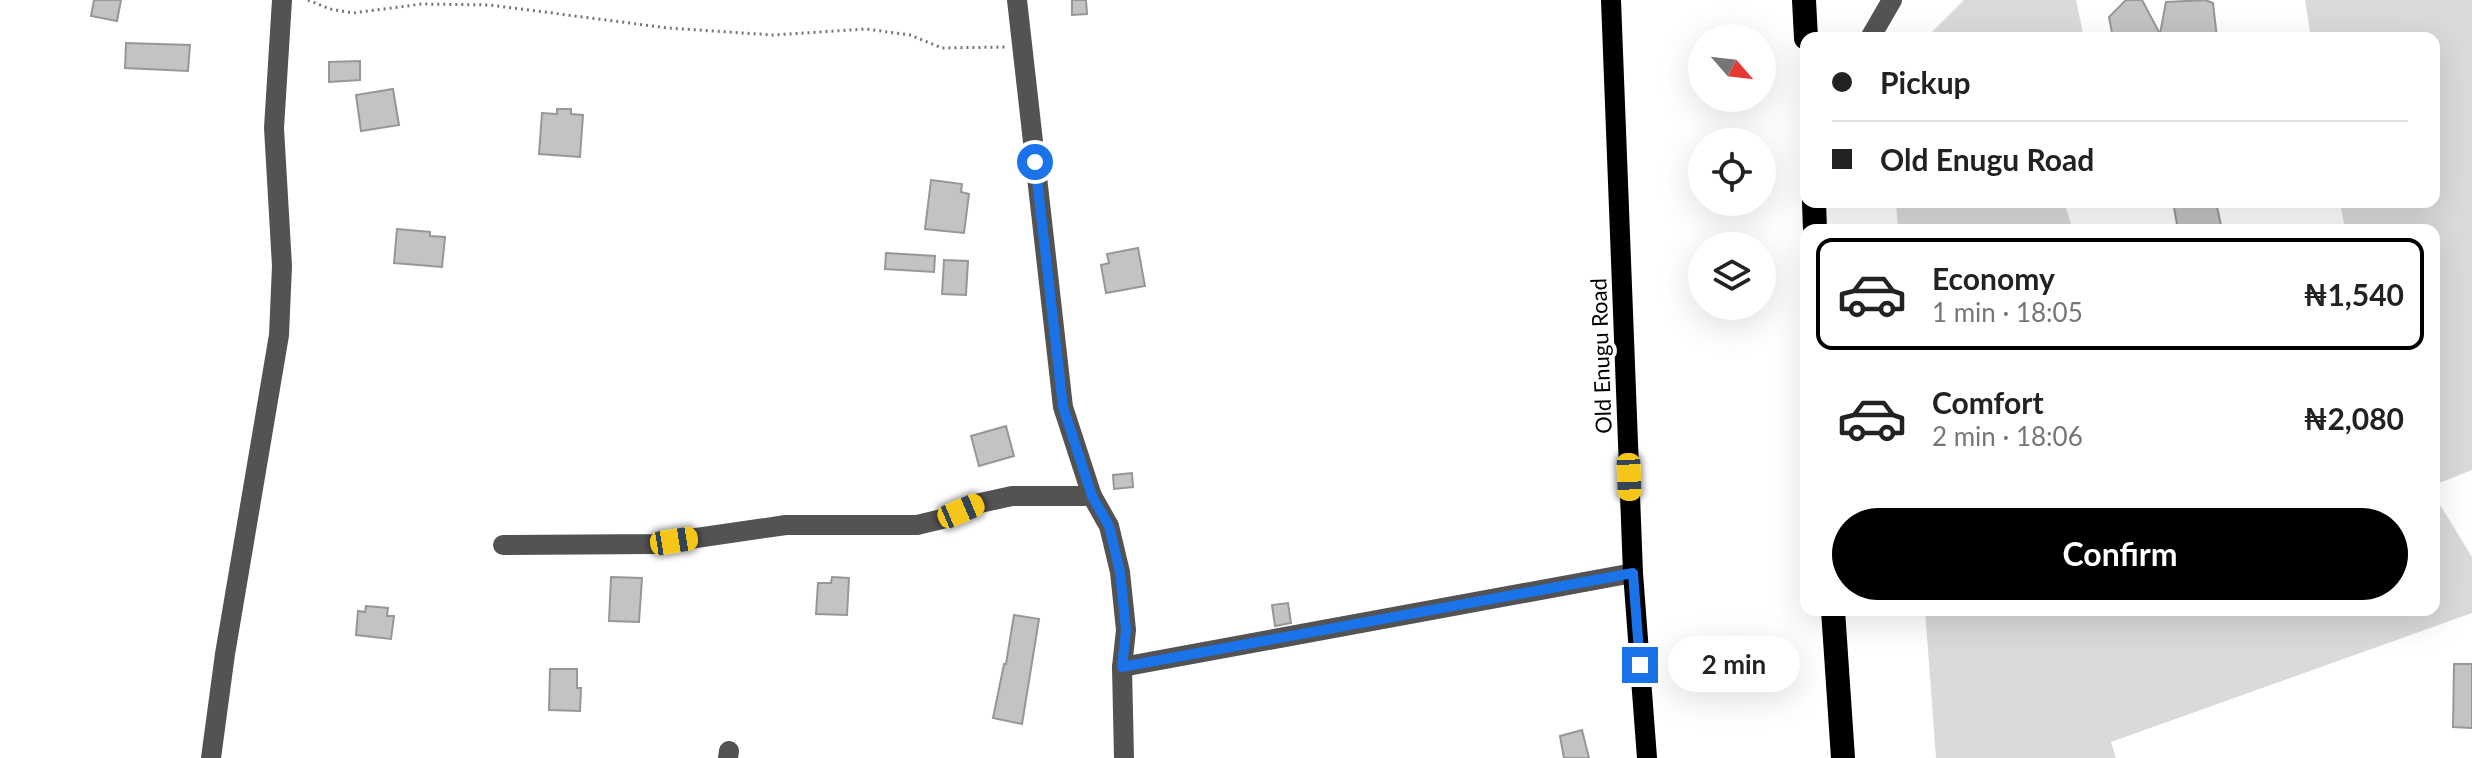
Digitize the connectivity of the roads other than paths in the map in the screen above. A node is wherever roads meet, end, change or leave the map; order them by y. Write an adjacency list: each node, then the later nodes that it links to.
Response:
1 (282, 0): 13 (street)
2 (1017, 0): 8 (street)
3 (1611, 0): 10 (main road, Old Enugu Road)
4 (1804, 0): 6 (highway)
5 (1888, 3): 7 (street)
6 (1806, 32)
7 (1873, 32)
8 (1092, 496): 9 (street); 12 (street)
9 (503, 545)
10 (1633, 573): 12 (street); 15 (main road, Old Enugu Road)
11 (1833, 616): 16 (highway)
12 (1122, 667): 14 (street)
13 (211, 758)
14 (1124, 758)
15 (1647, 758)
16 (1843, 758)

